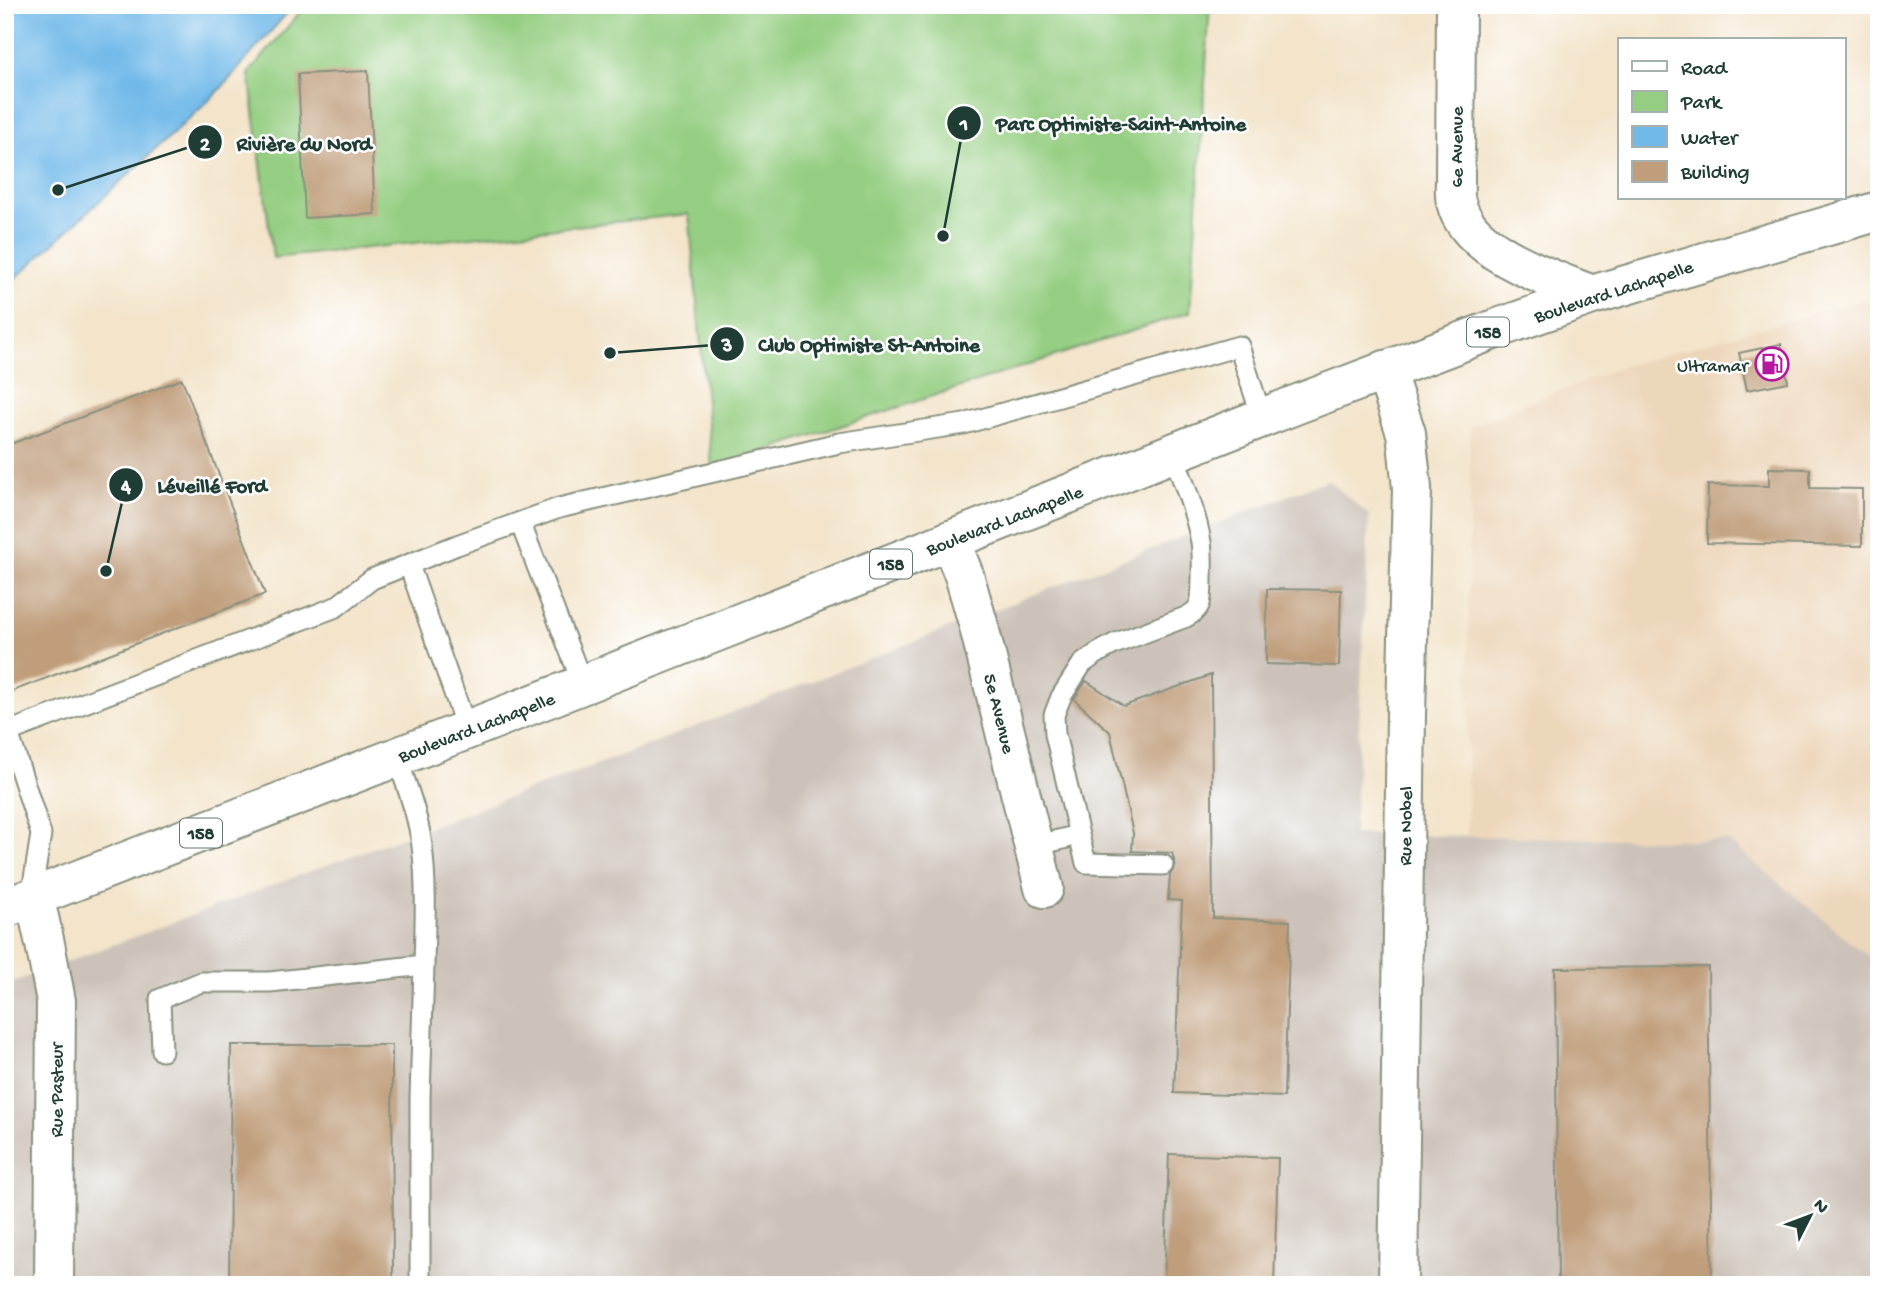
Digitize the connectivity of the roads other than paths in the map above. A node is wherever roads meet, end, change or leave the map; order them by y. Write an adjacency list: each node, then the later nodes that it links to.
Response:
1 (1456, 5): 5 (main road, 6e Avenue)
2 (1879, 211): 4 (main road, Boulevard Lachapelle / 158)
3 (1879, 229): 4 (main road, Boulevard Lachapelle / 158)
4 (1774, 242): 5 (main road, Boulevard Lachapelle / 158)
5 (1592, 295): 6 (main road, Boulevard Lachapelle / 158)
6 (1385, 370): 7 (main road, Boulevard Lachapelle / 158); 25 (main road, Rue Nobel)
7 (1262, 418): 8 (main road, Boulevard Lachapelle / 158); 9 (lane)
8 (1173, 453): 10 (main road, Boulevard Lachapelle / 158); 16 (lane)
9 (520, 522): 11 (lane); 12 (lane)
10 (950, 540): 12 (main road, Boulevard Lachapelle / 158); 17 (main road, 5e Avenue)
11 (408, 565): 13 (lane); 14 (lane)
12 (583, 684): 13 (main road, Boulevard Lachapelle / 158)
13 (467, 730): 15 (main road, Boulevard Lachapelle / 158)
14 (6, 732): 20 (lane)
15 (397, 757): 20 (main road, Boulevard Lachapelle / 158); 21 (lane)
16 (1079, 835): 17 (lane); 18 (lane)
17 (1034, 846): 19 (main road, 5e Avenue)
18 (1163, 864)
19 (1044, 888)
20 (18, 903): 23 (main road, Rue Pasteur)
21 (424, 965): 22 (lane); 24 (lane)
22 (162, 1051)
23 (54, 1285)
24 (420, 1285)
25 (1398, 1285)

